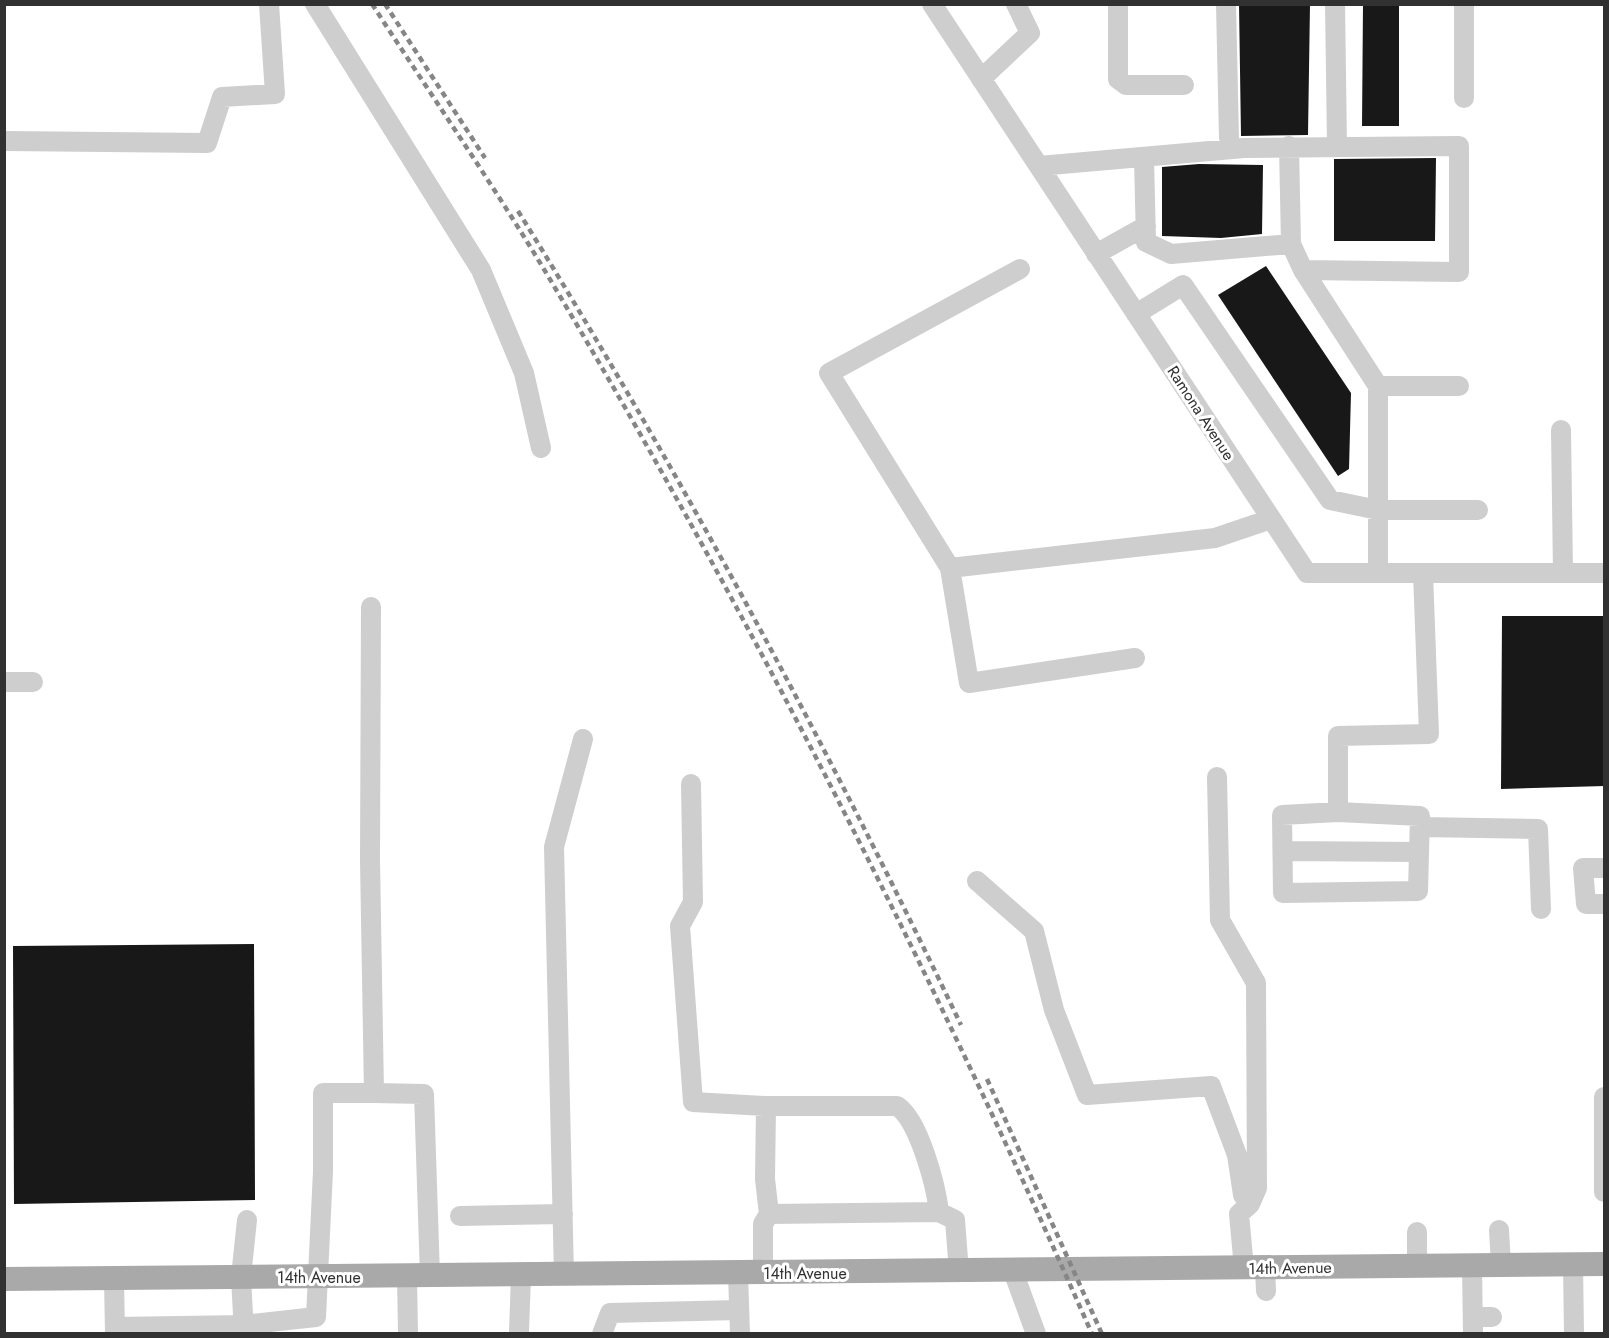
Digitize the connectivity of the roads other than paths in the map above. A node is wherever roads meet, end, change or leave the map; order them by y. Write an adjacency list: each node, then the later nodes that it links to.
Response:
1 (269, 4): 13 (street)
2 (315, 4): 27 (street)
3 (932, 4): 9 (street, Ramona Avenue)
4 (1016, 4): 9 (street)
5 (1118, 4): 10 (street)
6 (1226, 4): 12 (street)
7 (1335, 4): 14 (street)
8 (1464, 4): 11 (street)
9 (981, 79): 17 (street, Ramona Avenue)
10 (1184, 85)
11 (1464, 98)
12 (1229, 138)
13 (4, 141)
14 (1337, 145): 15 (street); 22 (street)
15 (1289, 146): 16 (street); 19 (street)
16 (1144, 158): 17 (street); 18 (street)
17 (1039, 166): 20 (street, Ramona Avenue)
18 (1146, 226): 19 (street); 20 (street)
19 (1291, 244): 22 (street)
20 (1096, 254): 23 (street, Ramona Avenue)
21 (1020, 269): 31 (street)
22 (1303, 270): 24 (street)
23 (1136, 314): 28 (street); 30 (street, Ramona Avenue)
24 (1378, 386): 25 (street); 28 (street)
25 (1459, 386)
26 (1561, 430): 34 (street)
27 (541, 448)
28 (1378, 510): 29 (street); 32 (street)
29 (1478, 510)
30 (1271, 519): 31 (street); 32 (street, Ramona Avenue)
31 (950, 568): 37 (street)
32 (1377, 573): 33 (street, Ramona Avenue)
33 (1423, 573): 34 (street, Ramona Avenue); 43 (street)
34 (1563, 573): 35 (street, Ramona Avenue)
35 (1605, 573)
36 (371, 607): 51 (street)
37 (1135, 658)
38 (4, 682): 39 (street)
39 (33, 682)
40 (583, 739): 57 (street)
41 (1217, 777): 55 (street)
42 (691, 784): 53 (street)
43 (1338, 812): 44 (street); 45 (street)
44 (1420, 827): 46 (street); 50 (street)
45 (1283, 851): 46 (street); 46 (street)
46 (1419, 852)
47 (1605, 868): 49 (street)
48 (977, 881): 55 (street)
49 (1605, 904)
50 (1541, 909)
51 (374, 1093): 74 (street); 77 (street)
52 (1605, 1097): 54 (street)
53 (766, 1106): 56 (street); 58 (street)
54 (1605, 1191)
55 (1250, 1204): 75 (street)
56 (939, 1212): 58 (street); 69 (street)
57 (563, 1214): 59 (street); 73 (street)
58 (769, 1214): 71 (street)
59 (460, 1216)
60 (247, 1220): 76 (street)
61 (1499, 1230): 67 (street)
62 (1417, 1232): 66 (street)
63 (1573, 1264): 64 (main road, 14th Avenue); 67 (main road, 14th Avenue); 89 (street)
64 (1605, 1264)
65 (1472, 1265): 66 (main road, 14th Avenue); 67 (main road, 14th Avenue); 81 (street)
66 (1417, 1266): 75 (main road, 14th Avenue)
67 (1516, 1270)
68 (1013, 1271): 69 (main road, 14th Avenue); 75 (main road, 14th Avenue); 88 (street)
69 (959, 1272): 71 (main road, 14th Avenue)
70 (738, 1273): 71 (main road, 14th Avenue); 73 (main road, 14th Avenue); 80 (street)
71 (763, 1273)
72 (521, 1275): 73 (main road, 14th Avenue); 74 (main road, 14th Avenue); 84 (street)
73 (564, 1275)
74 (418, 1276): 77 (main road, 14th Avenue); 85 (street)
75 (1258, 1276)
76 (241, 1277): 77 (main road, 14th Avenue); 78 (main road, 14th Avenue); 82 (street)
77 (317, 1277): 82 (street)
78 (114, 1278): 79 (main road, 14th Avenue); 83 (street)
79 (4, 1279)
80 (739, 1310): 86 (street); 87 (street)
81 (1479, 1322)
82 (243, 1329): 83 (street)
83 (115, 1330)
84 (519, 1332)
85 (408, 1334)
86 (602, 1334)
87 (740, 1334)
88 (1036, 1334)
89 (1574, 1334)

